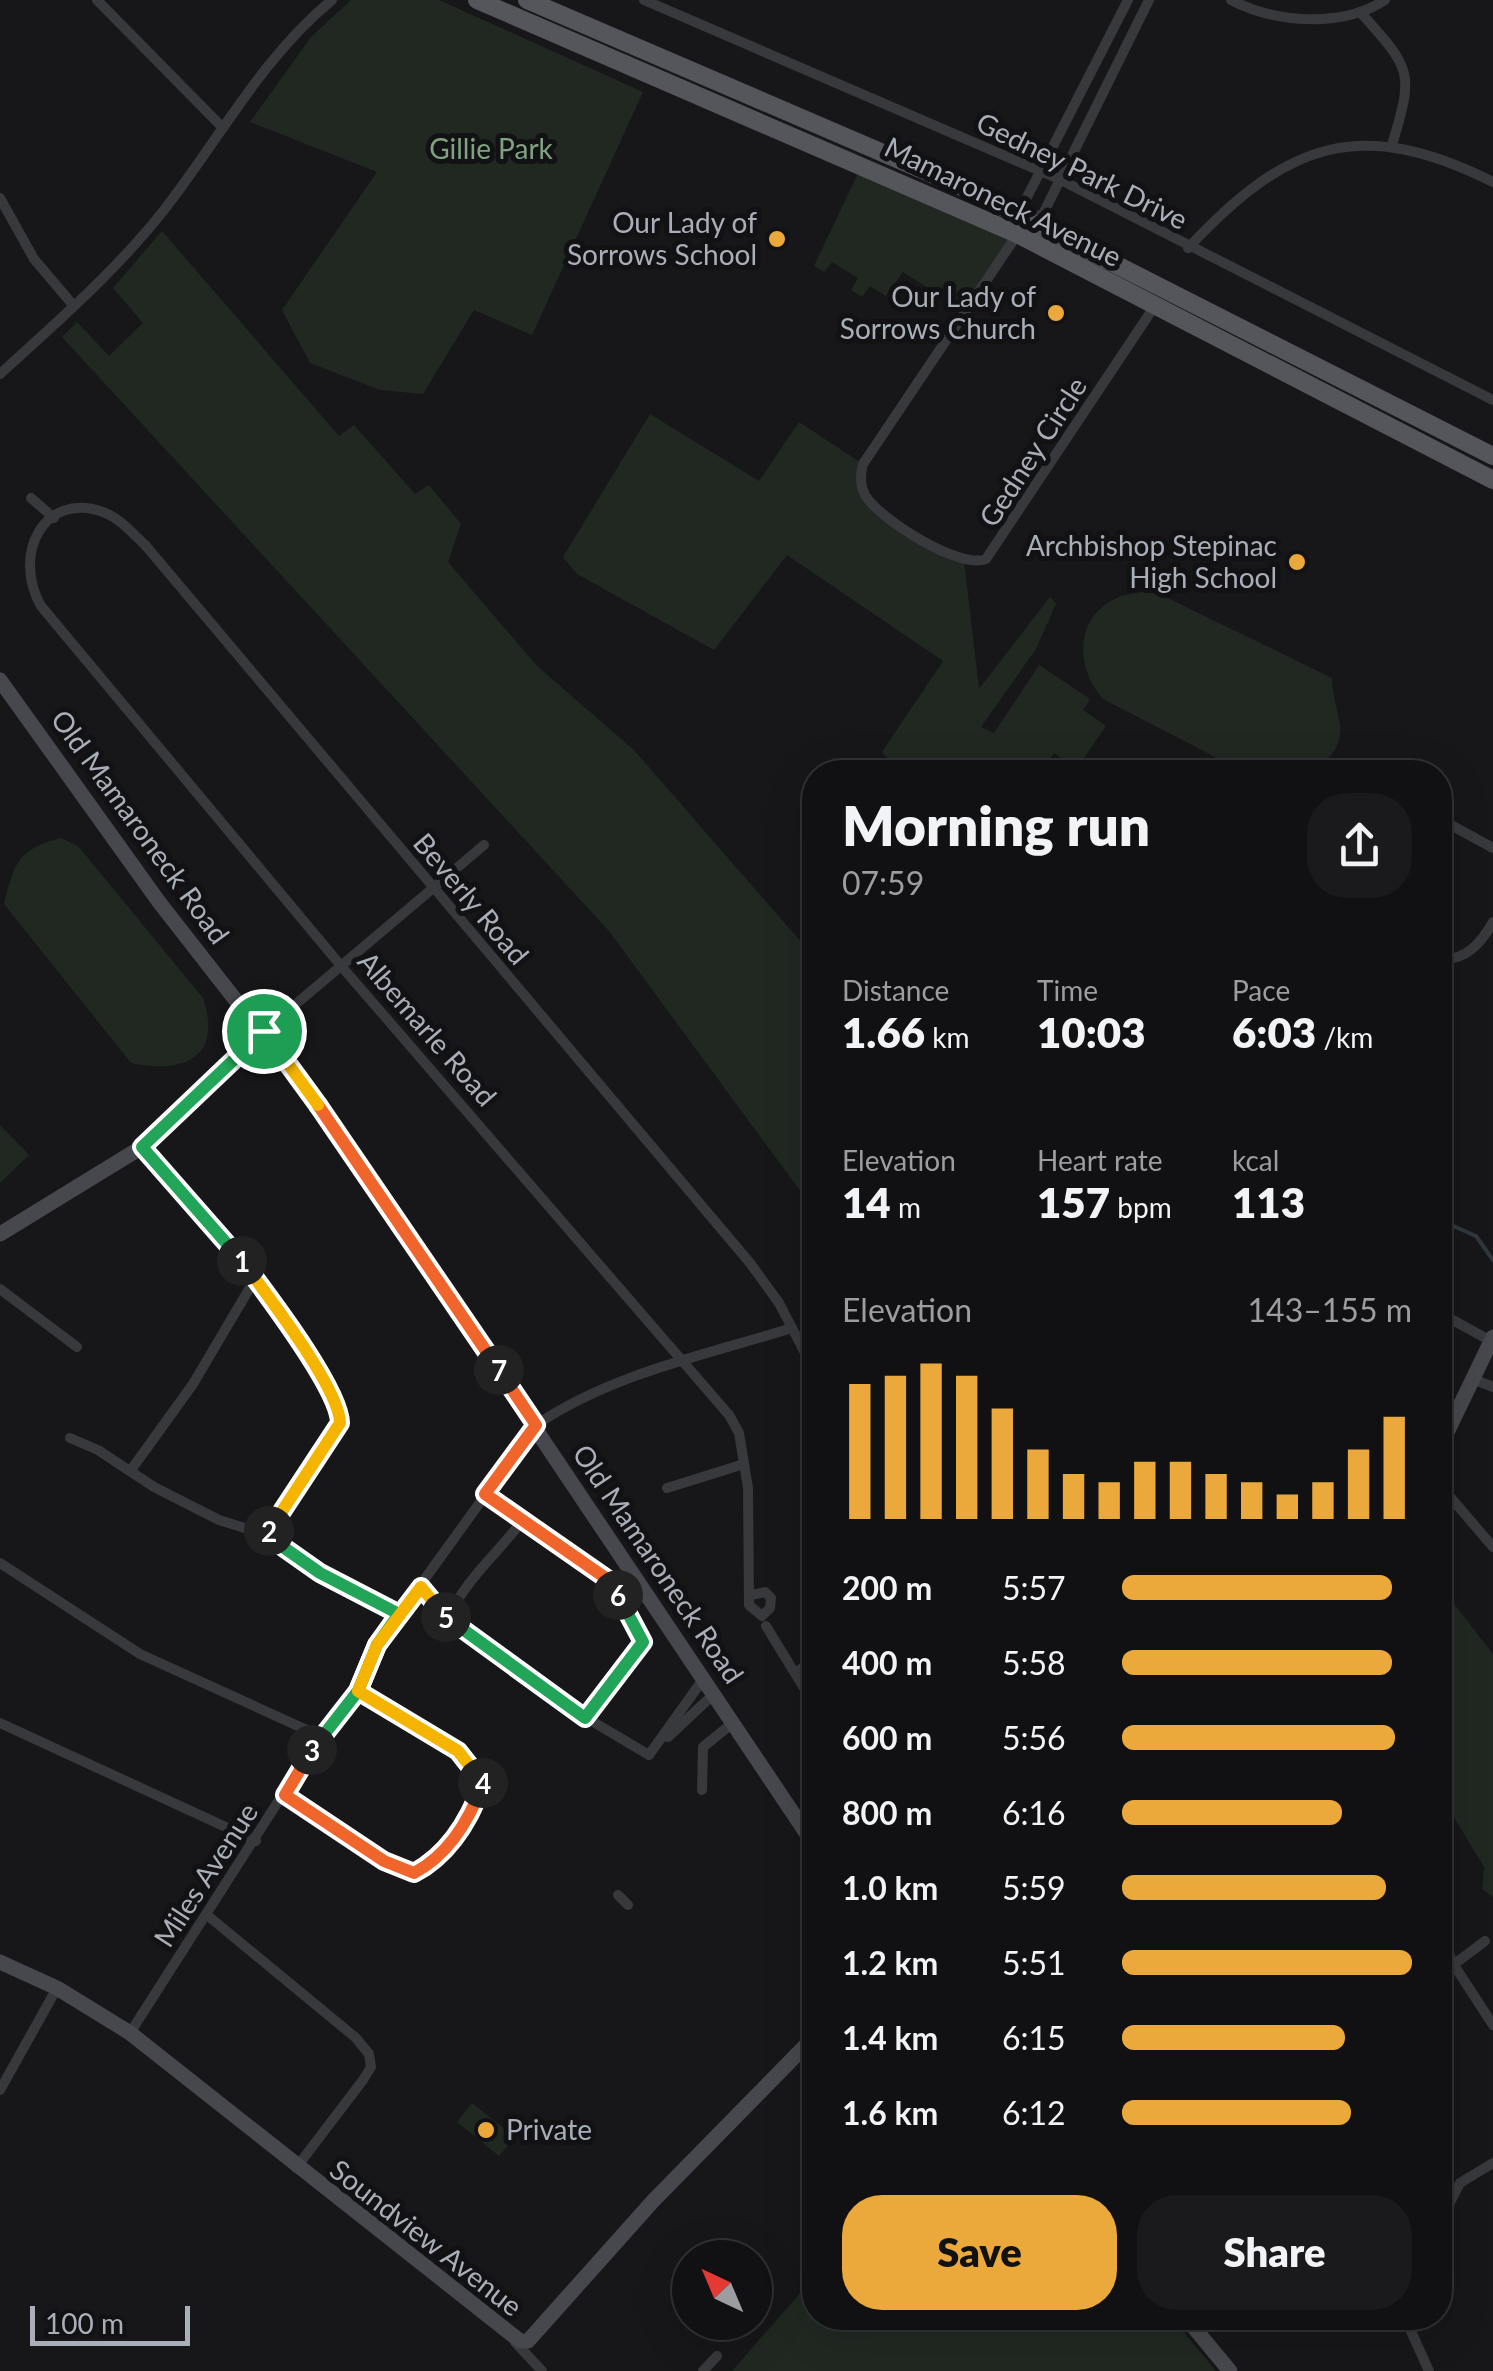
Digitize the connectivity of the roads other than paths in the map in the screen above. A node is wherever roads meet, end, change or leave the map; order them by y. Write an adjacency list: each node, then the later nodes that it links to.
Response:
1 (97, 0): 11 (street)
2 (332, 0): 11 (street)
3 (477, 0): 17 (main road, Mamaroneck Avenue)
4 (527, 0): 17 (main road, Mamaroneck Avenue)
5 (644, 0): 13 (street, Gedney Park Drive)
6 (1128, 0): 13 (street)
7 (1149, 0): 14 (street)
8 (1230, 0): 10 (street)
9 (1386, 0): 10 (street)
10 (1361, 13): 12 (street)
11 (223, 128): 20 (street)
12 (1392, 145): 15 (street); 18 (street)
13 (1041, 171): 14 (street, Gedney Park Drive); 17 (street)
14 (1062, 180): 17 (street); 18 (street, Gedney Park Drive)
15 (1493, 182)
16 (0, 198): 20 (street)
17 (1022, 227): 19 (main road, Mamaroneck Avenue); 21 (main road, Mamaroneck Avenue); 21 (street, Gedney Circle)
18 (1188, 248): 27 (street, Gedney Park Drive)
19 (1164, 290): 21 (street, Gedney Circle); 22 (main road, Mamaroneck Avenue)
20 (73, 305): 24 (street)
21 (1154, 308): 23 (main road, Mamaroneck Avenue)
22 (1254, 334): 23 (street); 25 (main road, Mamaroneck Avenue)
23 (1244, 353): 26 (main road, Mamaroneck Avenue)
24 (0, 374)
25 (1338, 378): 26 (street); 28 (main road, Mamaroneck Avenue)
26 (1327, 397): 29 (main road, Mamaroneck Avenue)
27 (1493, 400)
28 (1490, 454): 29 (street)
29 (1484, 476)
30 (31, 498): 31 (street)
31 (54, 518): 36 (street, Beverly Road); 39 (street, Albemarle Road)
32 (0, 680): 40 (street, Old Mamaroneck Road)
33 (1452, 826): 35 (street)
34 (484, 846): 36 (street)
35 (1493, 848)
36 (433, 889): 39 (street); 46 (street, Beverly Road)
37 (1493, 922): 38 (street)
38 (1452, 959)
39 (342, 967): 40 (street); 50 (street, Albemarle Road)
40 (264, 1031): 41 (street); 54 (street, Old Mamaroneck Road)
41 (142, 1147): 42 (street); 43 (street)
42 (0, 1234)
43 (255, 1279): 57 (street); 62 (street)
44 (0, 1289): 49 (street)
45 (1452, 1319): 47 (street)
46 (792, 1328): 48 (street, Beverly Road); 50 (street, Miles Avenue)
47 (1492, 1339): 51 (street)
48 (802, 1347)
49 (77, 1348)
50 (682, 1363): 54 (street, Miles Avenue); 56 (street, Albemarle Road)
51 (1473, 1379): 52 (street); 53 (street)
52 (1493, 1386)
53 (1452, 1422)
54 (536, 1425): 59 (street, Miles Avenue); 72 (street, Old Mamaroneck Road)
55 (70, 1438): 57 (street)
56 (744, 1464): 58 (street); 66 (street, Albemarle Road)
57 (131, 1470): 62 (street)
58 (667, 1488)
59 (485, 1494): 61 (street); 65 (street, Miles Avenue)
60 (1452, 1499): 63 (street)
61 (522, 1522): 68 (street); 76 (street)
62 (266, 1535): 67 (street)
63 (1493, 1547)
64 (0, 1563): 79 (street)
65 (421, 1587): 67 (street, Miles Avenue); 68 (street)
66 (752, 1596)
67 (399, 1614): 74 (street, Miles Avenue)
68 (448, 1618): 76 (street)
69 (766, 1626): 71 (street)
70 (802, 1668): 71 (street)
71 (795, 1673): 73 (street)
72 (704, 1677): 75 (street, Old Mamaroneck Road); 80 (street)
73 (802, 1685)
74 (358, 1691): 79 (street, Miles Avenue); 82 (street)
75 (714, 1693): 77 (street, Old Mamaroneck Road); 80 (street)
76 (585, 1718): 80 (street)
77 (734, 1722): 81 (street); 83 (street, Old Mamaroneck Road)
78 (0, 1723): 84 (street)
79 (320, 1736): 82 (street, Miles Avenue)
80 (649, 1755)
81 (702, 1790)
82 (285, 1795): 84 (street, Miles Avenue)
83 (802, 1826)
84 (256, 1841): 87 (street, Miles Avenue)
85 (618, 1895): 86 (street)
86 (628, 1904)
87 (207, 1915): 93 (street, Miles Avenue); 97 (street)
88 (1486, 1940): 90 (street)
89 (0, 1962): 91 (street, Soundview Avenue)
90 (1452, 1962): 92 (street)
91 (58, 1988): 93 (street, Soundview Avenue); 95 (street)
92 (1493, 2025)
93 (130, 2033): 97 (street, Soundview Avenue)
94 (802, 2049): 101 (street, Soundview Avenue)
95 (0, 2090)
96 (1493, 2163): 98 (street)
97 (296, 2168): 101 (street, Soundview Avenue)
98 (1452, 2199)
99 (1196, 2330): 105 (street)
100 (1411, 2330): 106 (street)
101 (511, 2337): 103 (street)
102 (717, 2356): 104 (street)
103 (542, 2371)
104 (703, 2371)
105 (1230, 2371)
106 (1429, 2371)

